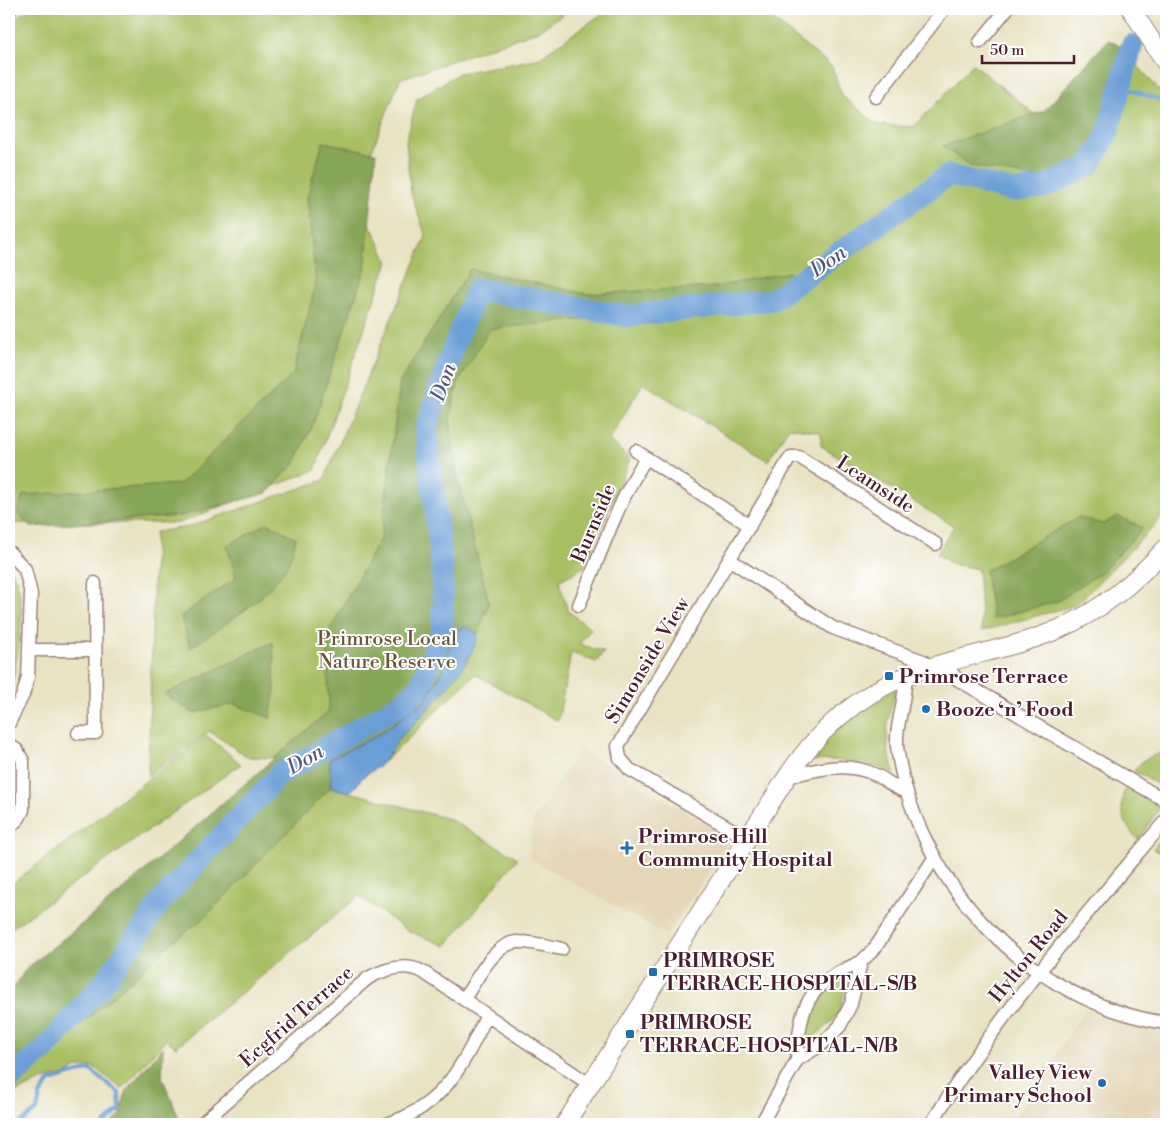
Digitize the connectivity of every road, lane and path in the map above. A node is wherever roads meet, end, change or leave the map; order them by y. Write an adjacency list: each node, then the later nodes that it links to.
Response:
1 (944, 9): 6 (street)
2 (1007, 9): 4 (street)
3 (1131, 9): 5 (street)
4 (980, 42)
5 (1166, 63)
6 (876, 97)
7 (636, 451): 9 (street)
8 (797, 456): 10 (street, Simonside View); 11 (street, Leamside)
9 (646, 458): 10 (street); 16 (street, Burnside)
10 (750, 526): 14 (street, Simonside View)
11 (936, 544)
12 (1166, 548): 19 (street)
13 (9, 552): 17 (street)
14 (730, 560): 19 (street); 29 (street, Simonside View)
15 (95, 583): 18 (street)
16 (579, 605)
17 (30, 650): 18 (street); 21 (street)
18 (95, 650): 22 (street)
19 (936, 665): 20 (street); 26 (street)
20 (905, 676): 24 (street); 25 (street)
21 (9, 723)
22 (78, 733)
23 (9, 744): 28 (street)
24 (787, 777): 25 (street); 29 (street)
25 (907, 792): 30 (street)
26 (1166, 801)
27 (1166, 820): 33 (street, Hylton Road)
28 (9, 828)
29 (748, 839): 38 (street)
30 (936, 857): 32 (street); 33 (street)
31 (562, 949): 34 (street)
32 (861, 962): 37 (street); 37 (street)
33 (1036, 972): 36 (street); 43 (street, Hylton Road)
34 (464, 999): 35 (street, Ecgfrid Terrace); 39 (street, Ecgfrid Terrace)
35 (486, 1015): 38 (street, Ecgfrid Terrace); 40 (street)
36 (1166, 1023)
37 (797, 1060): 42 (street)
38 (587, 1087): 41 (street)
39 (201, 1124)
40 (387, 1124)
41 (565, 1124)
42 (761, 1124)
43 (931, 1124)

